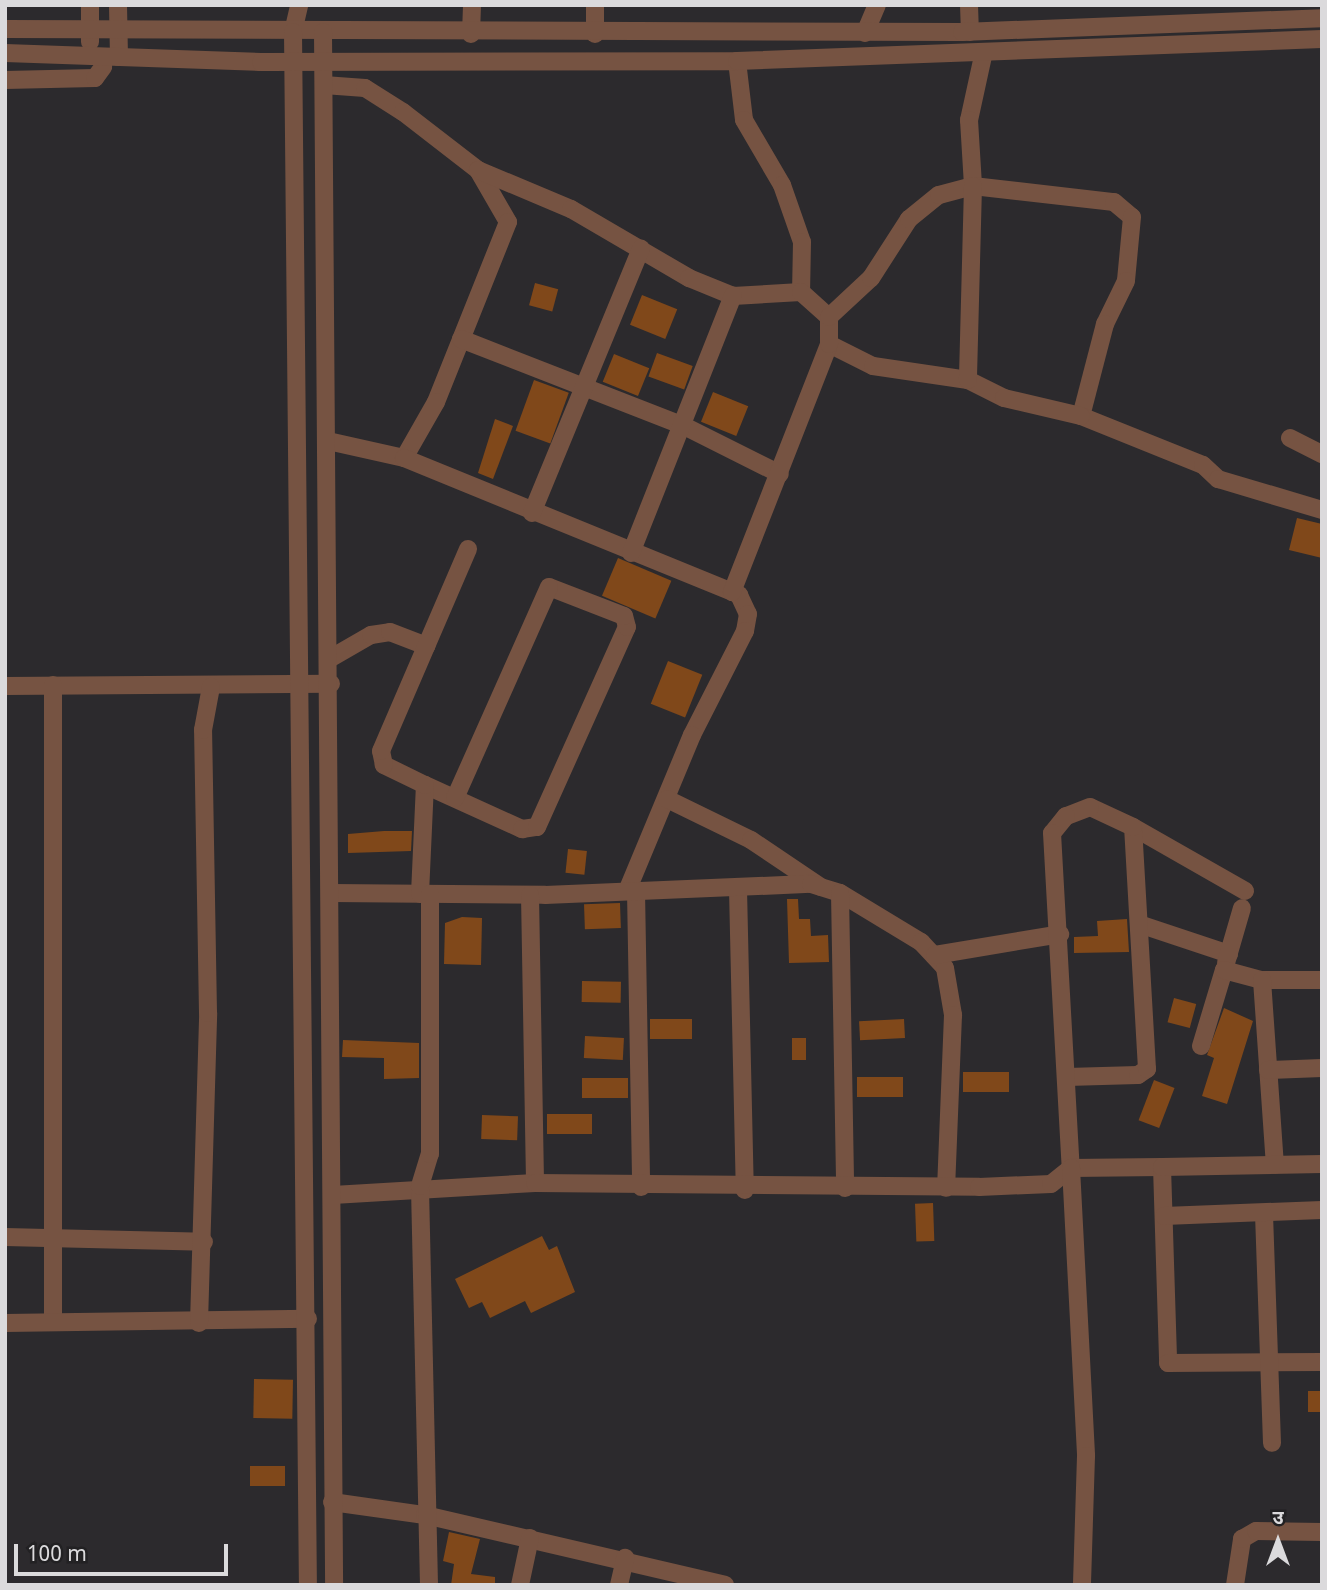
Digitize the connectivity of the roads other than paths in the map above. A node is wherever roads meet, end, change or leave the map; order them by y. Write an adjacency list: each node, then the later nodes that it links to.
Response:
1 (90, 5): 10 (street)
2 (118, 5): 11 (street)
3 (299, 5): 12 (street)
4 (472, 5): 16 (street)
5 (595, 5): 17 (street)
6 (877, 5): 15 (street)
7 (969, 5): 14 (street)
8 (1322, 18): 14 (street)
9 (5, 29): 10 (street)
10 (90, 30): 11 (street); 21 (street)
11 (118, 30): 12 (street); 21 (street)
12 (293, 32): 13 (street); 23 (street)
13 (323, 32): 16 (street); 24 (street)
14 (970, 32): 15 (street)
15 (865, 33): 17 (street)
16 (471, 34): 17 (street)
17 (595, 34)
18 (1322, 39): 20 (street)
19 (5, 53): 21 (street)
20 (983, 56): 22 (street); 28 (street)
21 (104, 60): 23 (street); 25 (street)
22 (737, 61): 24 (street); 30 (street)
23 (293, 62): 24 (street); 53 (street)
24 (322, 62): 26 (street)
25 (5, 80)
26 (324, 85): 27 (street); 40 (street)
27 (478, 170): 29 (street); 33 (street)
28 (973, 186): 32 (street); 35 (street); 37 (street)
29 (640, 249): 31 (street); 36 (street)
30 (801, 292): 31 (street); 32 (street)
31 (733, 296): 38 (street)
32 (829, 317): 34 (street)
33 (461, 339): 36 (street); 42 (street)
34 (829, 344): 35 (street); 43 (street)
35 (968, 380): 37 (street)
36 (583, 385): 38 (street); 45 (street)
37 (1081, 416): 44 (street)
38 (684, 426): 43 (street); 47 (street)
39 (1290, 438): 41 (street)
40 (328, 441): 42 (street); 50 (street)
41 (1322, 454)
42 (404, 458): 45 (street)
43 (780, 474): 48 (street)
44 (1322, 510)
45 (533, 513): 47 (street)
46 (468, 549): 49 (street)
47 (631, 553): 48 (street)
48 (732, 592): 58 (street)
49 (426, 646): 50 (street); 56 (street)
50 (331, 658): 52 (street)
51 (54, 684): 54 (street); 55 (street); 92 (street)
52 (331, 684): 53 (street); 63 (street)
53 (302, 685): 55 (street); 94 (street)
54 (5, 686)
55 (211, 687): 93 (street)
56 (425, 785): 57 (street); 65 (street)
57 (455, 798): 57 (street)
58 (667, 799): 60 (street); 62 (street)
59 (1133, 827): 67 (street); 68 (street); 70 (street)
60 (822, 888): 61 (street); 64 (street)
61 (738, 889): 62 (street); 86 (street)
62 (631, 891): 66 (street); 83 (street)
63 (331, 893): 65 (street); 87 (street)
64 (840, 893): 69 (street); 84 (street)
65 (425, 894): 66 (street); 82 (street)
66 (530, 895): 81 (street)
67 (1139, 924): 70 (street); 76 (street)
68 (1060, 934): 69 (street); 76 (street)
69 (935, 955): 85 (street)
70 (1227, 962): 72 (street); 73 (street)
71 (1322, 980): 72 (street)
72 (1262, 981): 75 (street)
73 (1201, 1046)
74 (1322, 1068): 75 (street)
75 (1268, 1070): 78 (street)
76 (1067, 1077): 80 (street)
77 (1322, 1164): 78 (street)
78 (1275, 1165): 79 (street)
79 (1162, 1167): 80 (street); 90 (street)
80 (1071, 1168): 85 (street); 112 (street)
81 (536, 1183): 82 (street); 83 (street)
82 (420, 1186): 87 (street); 102 (street)
83 (641, 1188): 86 (street)
84 (845, 1188): 85 (street); 86 (street)
85 (946, 1188)
86 (746, 1190)
87 (333, 1195): 101 (street)
88 (1322, 1210): 89 (street)
89 (1264, 1214): 90 (street); 98 (street)
90 (1164, 1216): 98 (street)
91 (5, 1237): 92 (street)
92 (53, 1237): 93 (street); 95 (street)
93 (204, 1242): 97 (street)
94 (307, 1319): 97 (street); 106 (street)
95 (53, 1322): 96 (street); 97 (street)
96 (5, 1323)
97 (199, 1323)
98 (1270, 1362): 99 (street); 100 (street)
99 (1322, 1362)
100 (1272, 1443)
101 (332, 1502): 102 (street); 107 (street)
102 (425, 1515): 104 (street); 108 (street)
103 (1322, 1532): 113 (street)
104 (530, 1538): 105 (street); 109 (street)
105 (625, 1558): 110 (street); 111 (street)
106 (307, 1585)
107 (334, 1585)
108 (429, 1585)
109 (520, 1585)
110 (619, 1585)
111 (725, 1585)
112 (1082, 1585)
113 (1235, 1585)

